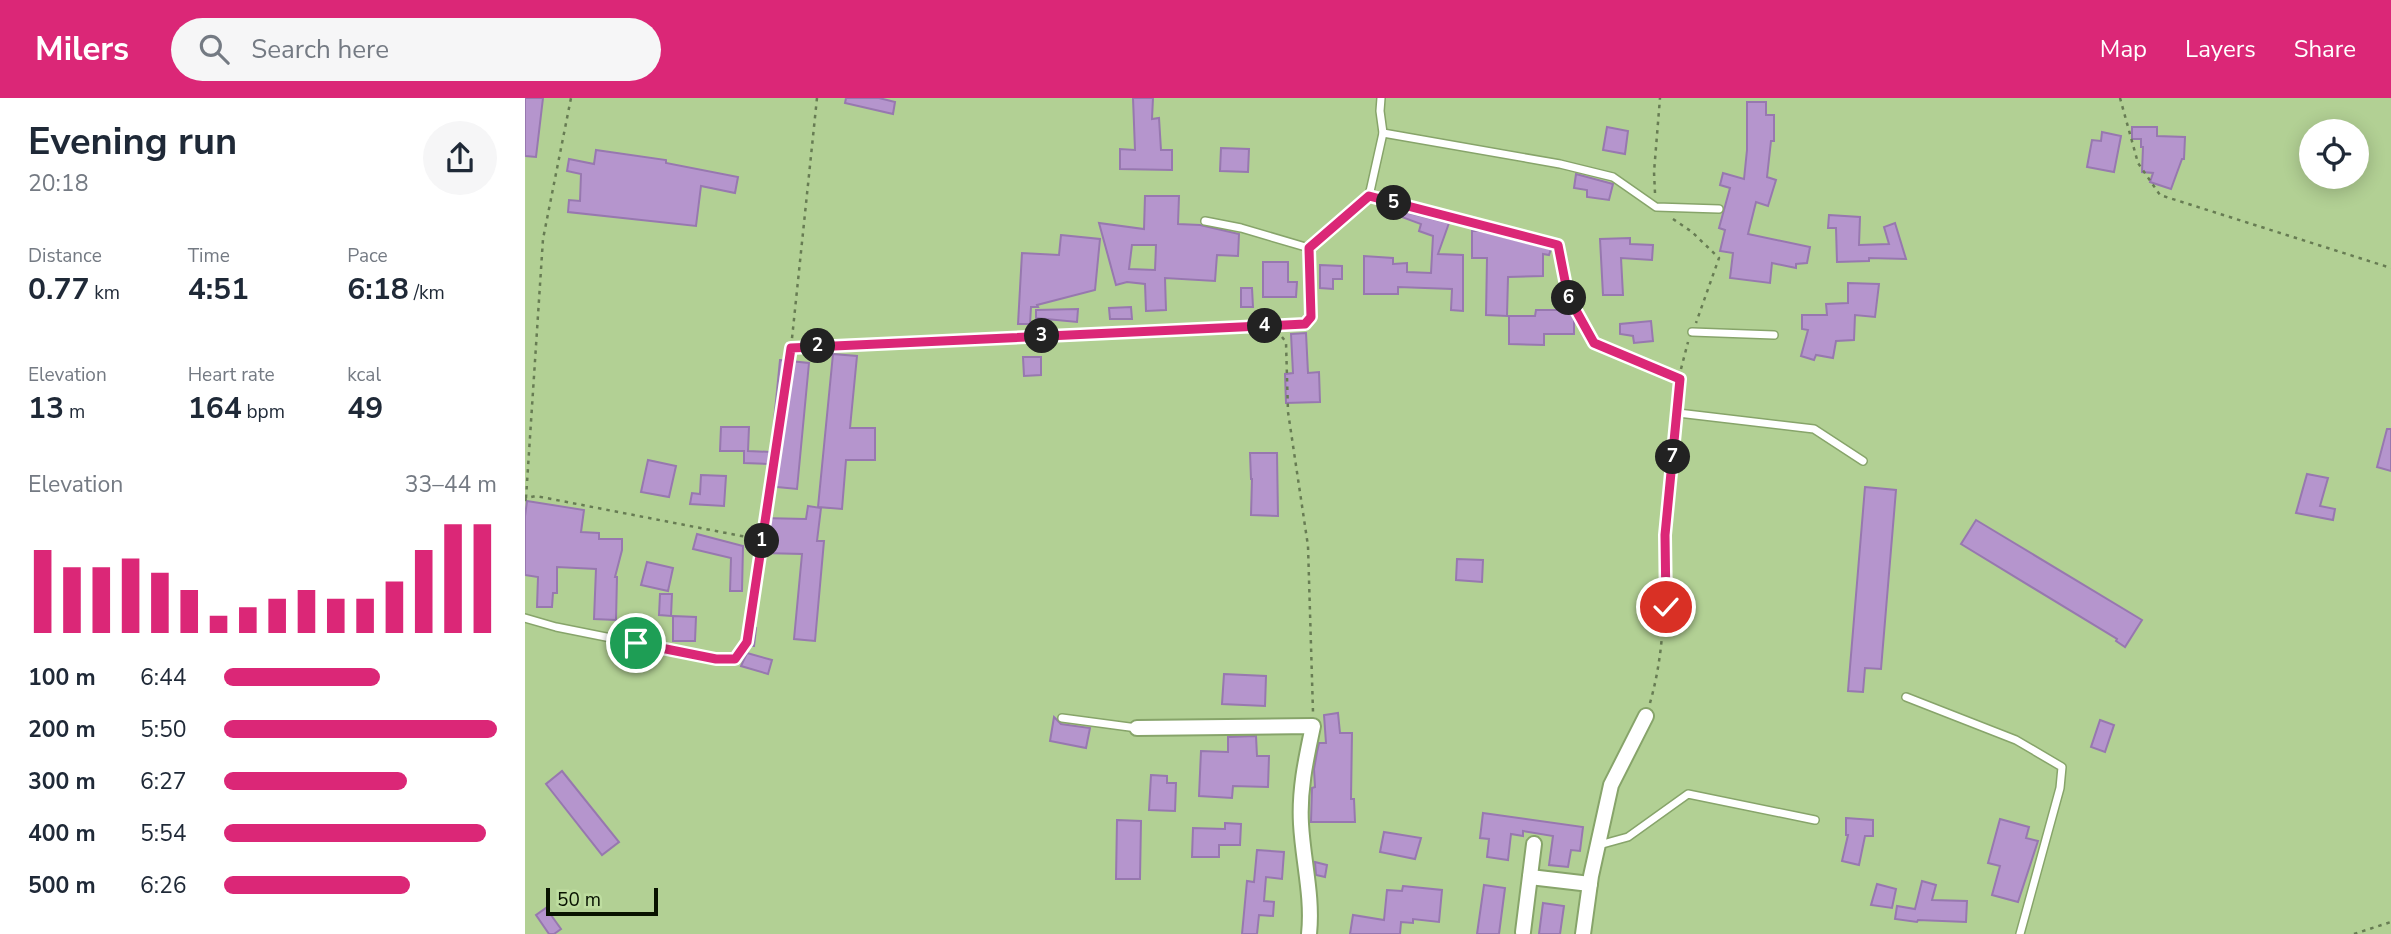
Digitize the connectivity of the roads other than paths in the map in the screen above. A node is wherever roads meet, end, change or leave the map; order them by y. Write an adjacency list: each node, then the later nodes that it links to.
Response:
1 (1381, 98): 2 (lane)
2 (1383, 133): 3 (lane); 4 (lane)
3 (1369, 196): 6 (lane); 10 (lane)
4 (1719, 209)
5 (1205, 222): 6 (lane)
6 (1309, 248): 7 (lane)
7 (1273, 325)
8 (1692, 332): 9 (lane)
9 (1774, 335)
10 (1680, 379)
11 (1678, 412): 12 (lane)
12 (1863, 461)
13 (525, 618): 14 (lane)
14 (747, 642)
15 (1906, 697): 27 (lane)
16 (1646, 716): 21 (street)
17 (1062, 718): 18 (lane)
18 (1137, 728): 25 (street)
19 (1815, 820): 21 (lane)
20 (1534, 844): 22 (street)
21 (1598, 845): 23 (street)
22 (1530, 877): 23 (street); 24 (street)
23 (1590, 884): 26 (street)
24 (1523, 932)
25 (1309, 934)
26 (1583, 934)
27 (2020, 934)

